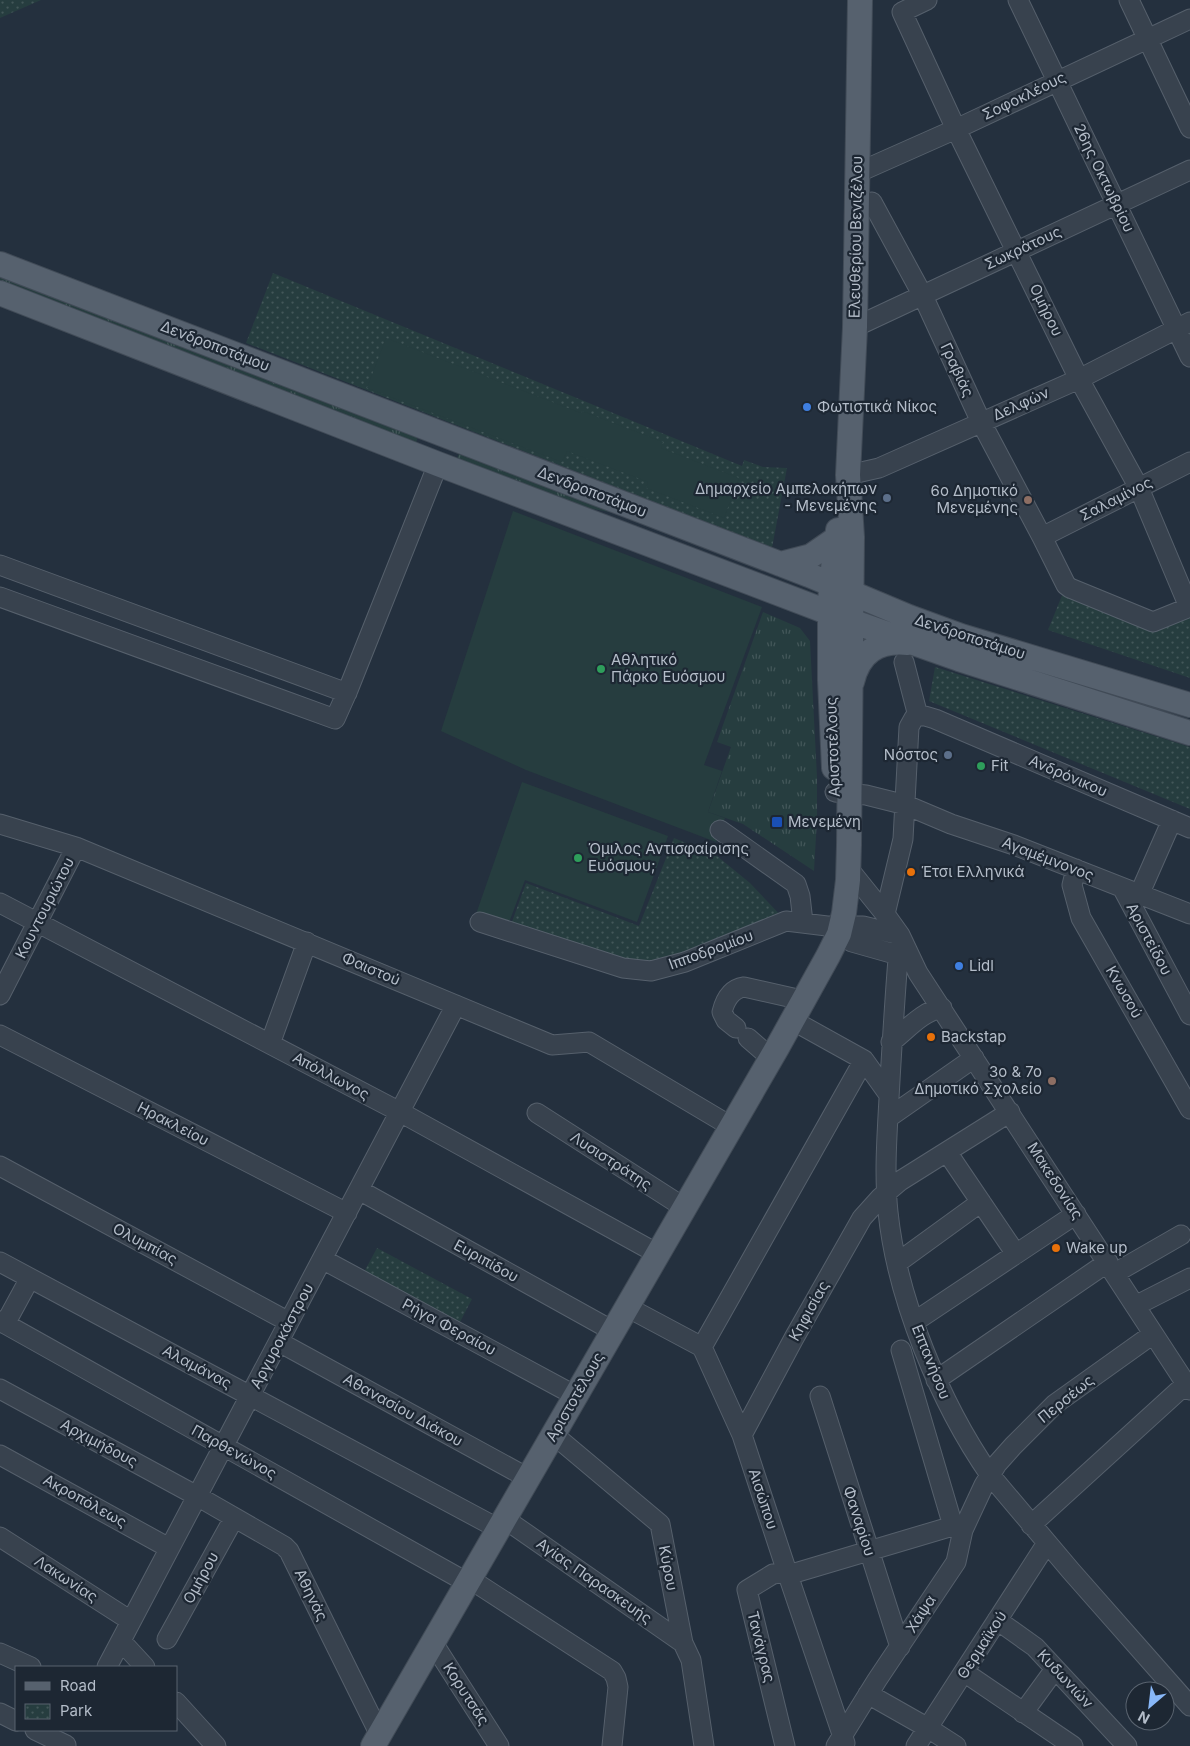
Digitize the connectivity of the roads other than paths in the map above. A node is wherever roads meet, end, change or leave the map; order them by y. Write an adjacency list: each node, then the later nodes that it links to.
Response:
1 (860, 0): 11 (main road, Ελευθερίου Βενιζέλου)
2 (927, 0): 9 (street, Ομήρου)
3 (1018, 0): 7 (street, 26ης Οκτωβρίου)
4 (1129, 0): 6 (street)
5 (1190, 19): 6 (street, Σοφοκλέους)
6 (1147, 38): 7 (street, Σοφοκλέους); 8 (street)
7 (1057, 80): 9 (street, Σοφοκλέους); 13 (street, 26ης Οκτωβρίου)
8 (1190, 128)
9 (956, 129): 11 (street, Σοφοκλέους); 14 (street, Ομήρου)
10 (1190, 170): 13 (street, Σωκράτους)
11 (857, 173): 19 (main road, Ελευθερίου Βενιζέλου)
12 (872, 202): 17 (street, Γραβιάς)
13 (1116, 204): 14 (street, Σωκράτους); 18 (street, 26ης Οκτωβρίου)
14 (1017, 251): 17 (street, Σωκράτους); 21 (street, Ομήρου)
15 (0, 264): 23 (main road, Δενδροποτάμου)
16 (0, 293): 25 (main road, Δενδροποτάμου)
17 (923, 296): 19 (street, Σωκράτους); 22 (street, Γραβιάς)
18 (1183, 326): 20 (street, 26ης Οκτωβρίου); 21 (street, Δελφών)
19 (855, 327): 26 (main road, Ελευθερίου Βενιζέλου)
20 (1190, 357)
21 (1079, 379): 22 (street, Δελφών); 27 (street, Ομήρου)
22 (980, 422): 26 (street, Δελφών); 28 (street, Γραβιάς)
23 (448, 437): 25 (main road); 30 (main road, Δενδροποτάμου)
24 (1190, 462): 27 (street, Σαλαμίνος)
25 (438, 464): 35 (main road, Δενδροποτάμου); 38 (street)
26 (848, 475): 29 (main road, Ελευθερίου Βενιζέλου); 32 (main road, Ελευθερίου Βενιζέλου)
27 (1139, 488): 28 (street, Σαλαμίνος); 34 (street, Ομήρου)
28 (1042, 537): 34 (street, Γραβιάς)
29 (837, 538): 30 (main road); 32 (main road, Ελευθερίου Βενιζέλου)
30 (780, 564): 32 (main road, Δενδροποτάμου)
31 (0, 565): 38 (street)
32 (840, 588): 35 (main road, Αριστοτέλους); 39 (main road, Δενδροποτάμου)
33 (0, 597): 38 (street)
34 (1190, 607)
35 (840, 617): 36 (main road, Δενδροποτάμου); 37 (main road, Αριστοτέλους); 42 (main road, Αριστοτέλους)
36 (910, 652): 37 (main road); 40 (street); 41 (main road, Δενδροποτάμου)
37 (850, 691): 42 (main road, Αριστοτέλους)
38 (348, 693)
39 (1190, 705)
40 (918, 716): 43 (street); 44 (street, Ανδρόνικου)
41 (1190, 733)
42 (842, 792): 43 (street, Αγαμέμνονος); 49 (main road, Αριστοτέλους); 58 (main road, Αριστοτέλους)
43 (906, 805): 50 (street, Αγαμέμνονος); 53 (street)
44 (1172, 820): 46 (street, Ανδρόνικου); 51 (street)
45 (0, 824): 48 (street, Φαιστού)
46 (1190, 828)
47 (720, 830): 56 (street)
48 (76, 847): 57 (street, Κουντουριώτου); 60 (street, Φαιστού)
49 (848, 868): 53 (street, Μακεδονίας); 58 (main road, Αριστοτέλους)
50 (1076, 869): 51 (street, Αγαμέμνονος); 75 (street, Κνωσού)
51 (1131, 892): 54 (street, Αγαμέμνονος); 67 (street, Αριστείδου)
52 (0, 904): 57 (street, Απόλλωνος)
53 (885, 914): 59 (street, Μακεδονίας)
54 (1190, 914)
55 (480, 922): 56 (street, Ιπποδρομίου)
56 (803, 922): 58 (street, Ιπποδρομίου)
57 (38, 924): 63 (street, Κουντουριώτου); 70 (street, Απόλλωνος)
58 (836, 928): 59 (street); 61 (street, Μακεδονίας); 66 (main road, Αριστοτέλους)
59 (900, 935): 61 (street, Επτανήσου); 62 (street, Μακεδονίας)
60 (306, 942): 64 (street, Φαιστού); 70 (street)
61 (898, 955): 62 (street, Μακεδονίας); 69 (street, Επτανήσου)
62 (918, 973): 65 (street, Μακεδονίας)
63 (0, 995)
64 (456, 1005): 76 (street, Αργυροκάστρου); 80 (street, Φαιστού)
65 (942, 1008): 69 (street); 72 (street, Μακεδονίας)
66 (792, 1009): 71 (main road, Αριστοτέλους); 71 (street); 73 (street)
67 (1190, 1015)
68 (0, 1034): 87 (street, Ηρακλείου)
69 (891, 1042): 74 (street, Επτανήσου)
70 (270, 1044): 76 (street, Απόλλωνος)
71 (774, 1053): 80 (main road, Αριστοτέλους)
72 (974, 1058): 77 (street, Μακεδονίας); 79 (street)
73 (864, 1060): 74 (street); 106 (street)
74 (889, 1095): 79 (street, Επτανήσου)
75 (1190, 1110)
76 (400, 1112): 83 (street, Αργυροκάστρου); 90 (street, Απόλλωνος)
77 (1010, 1112): 81 (street, Κηφισίας); 88 (street, Μακεδονίας)
78 (537, 1113): 86 (street, Λυσιστράτης)
79 (888, 1118): 84 (street, Επτανήσου)
80 (732, 1127): 86 (main road, Αριστοτέλους)
81 (947, 1152): 84 (street, Κηφισίας); 85 (street)
82 (0, 1166): 100 (street, Ολυμπίας)
83 (358, 1190): 87 (street, Αργυροκάστρου); 103 (street, Ευριπίδου)
84 (886, 1193): 94 (street, Επτανήσου); 115 (street, Κηφισίας)
85 (981, 1202): 91 (street); 94 (street)
86 (685, 1208): 90 (main road, Αριστοτέλους)
87 (346, 1213): 92 (street, Αργυροκάστρου)
88 (1076, 1214): 91 (street); 95 (street, Μακεδονίας)
89 (1181, 1235): 95 (street)
90 (658, 1254): 99 (main road, Αριστοτέλους)
91 (1016, 1254): 101 (street)
92 (322, 1259): 100 (street, Αργυροκάστρου); 112 (street, Ρήγα Φεραίου)
93 (0, 1262): 96 (street, Αλαμάνας)
94 (897, 1263): 101 (street, Επτανήσου)
95 (1112, 1268): 98 (street, Μακεδονίας); 108 (street)
96 (30, 1278): 102 (street); 111 (street, Αλαμάνας)
97 (1190, 1278): 98 (street)
98 (1135, 1306): 104 (street, Μακεδονίας)
99 (627, 1307): 103 (main road, Αριστοτέλους); 106 (street)
100 (289, 1322): 105 (street, Αργυροκάστρου)
101 (914, 1322): 108 (street, Επτανήσου)
102 (3, 1323): 116 (street, Παρθενώνος)
103 (614, 1331): 112 (main road, Αριστοτέλους)
104 (1152, 1334): 109 (street, Μακεδονίας); 118 (street, Περσέως)
105 (279, 1342): 111 (street, Αργυροκάστρου); 119 (street, Αθανασίου Διάκου)
106 (702, 1347): 115 (street, Αισώπου)
107 (901, 1350): 124 (street)
108 (936, 1380): 118 (street, Επτανήσου)
109 (1188, 1387): 123 (street)
110 (0, 1389): 120 (street, Αρχιμήδους)
111 (250, 1396): 116 (street, Αργυροκάστρου); 122 (street, Αλαμάνας)
112 (576, 1396): 114 (main road, Αριστοτέλους)
113 (820, 1396): 128 (street, Φαναρίου)
114 (554, 1435): 119 (main road, Αριστοτέλους); 136 (street, Κύρου)
115 (742, 1435): 129 (street, Αισώπου)
116 (224, 1446): 120 (street, Αργυροκάστρου); 130 (street, Παρθενώνος)
117 (0, 1454): 127 (street, Ακροπόλεως)
118 (990, 1475): 123 (street, Επτανήσου); 124 (street, Χάψα)
119 (528, 1478): 122 (main road, Αριστοτέλους)
120 (197, 1496): 121 (street, Αθηνάς); 127 (street, Αργυροκάστρου)
121 (234, 1518): 133 (street, Ομήρου); 152 (street, Αθηνάς)
122 (502, 1524): 130 (main road, Αριστοτέλους); 136 (street, Αγίας Παρασκευής)
123 (1031, 1525): 126 (street, Επτανήσου)
124 (958, 1528): 128 (street, Τανάγρας); 137 (street, Χάψα)
125 (0, 1537): 132 (street, Λακωνίας)
126 (1047, 1543): 131 (street, Θερμαϊκού); 146 (street, Επτανήσου)
127 (170, 1548): 132 (street, Αργυροκάστρου)
128 (869, 1551): 129 (street, Τανάγρας); 137 (street, Φαναρίου)
129 (787, 1574): 154 (street, Αισώπου); 160 (street, Τανάγρας)
130 (469, 1581): 135 (main road, Αριστοτέλους); 158 (street, Παρθενώνος)
131 (997, 1620): 142 (street, Κυδωνιών); 143 (street, Θερμαϊκού)
132 (131, 1621): 134 (street, Αργυροκάστρου)
133 (167, 1639)
134 (121, 1641): 140 (street, Αργυροκάστρου); 141 (street)
135 (433, 1643): 152 (main road, Αριστοτέλους); 157 (street, Κορυτσάς)
136 (683, 1643): 159 (street, Κύρου)
137 (900, 1647): 144 (street, Χάψα)
138 (0, 1653): 139 (street)
139 (29, 1666)
140 (108, 1666)
141 (144, 1666)
142 (1055, 1669): 148 (street); 155 (street, Κυδωνιών)
143 (964, 1672): 148 (street); 150 (street, Θερμαϊκού)
144 (868, 1694): 150 (street); 154 (street, Χάψα)
145 (178, 1704): 156 (street)
146 (1190, 1706)
147 (0, 1713): 149 (street)
148 (1023, 1713): 163 (street)
149 (15, 1720)
150 (928, 1728): 161 (street, Θερμαϊκού); 162 (street)
151 (38, 1731): 153 (street)
152 (377, 1740)
153 (71, 1741)
154 (842, 1742)
155 (1124, 1745)
156 (216, 1746)
157 (499, 1746)
158 (612, 1746)
159 (704, 1746)
160 (785, 1746)
161 (916, 1746)
162 (956, 1746)
163 (1073, 1746)

